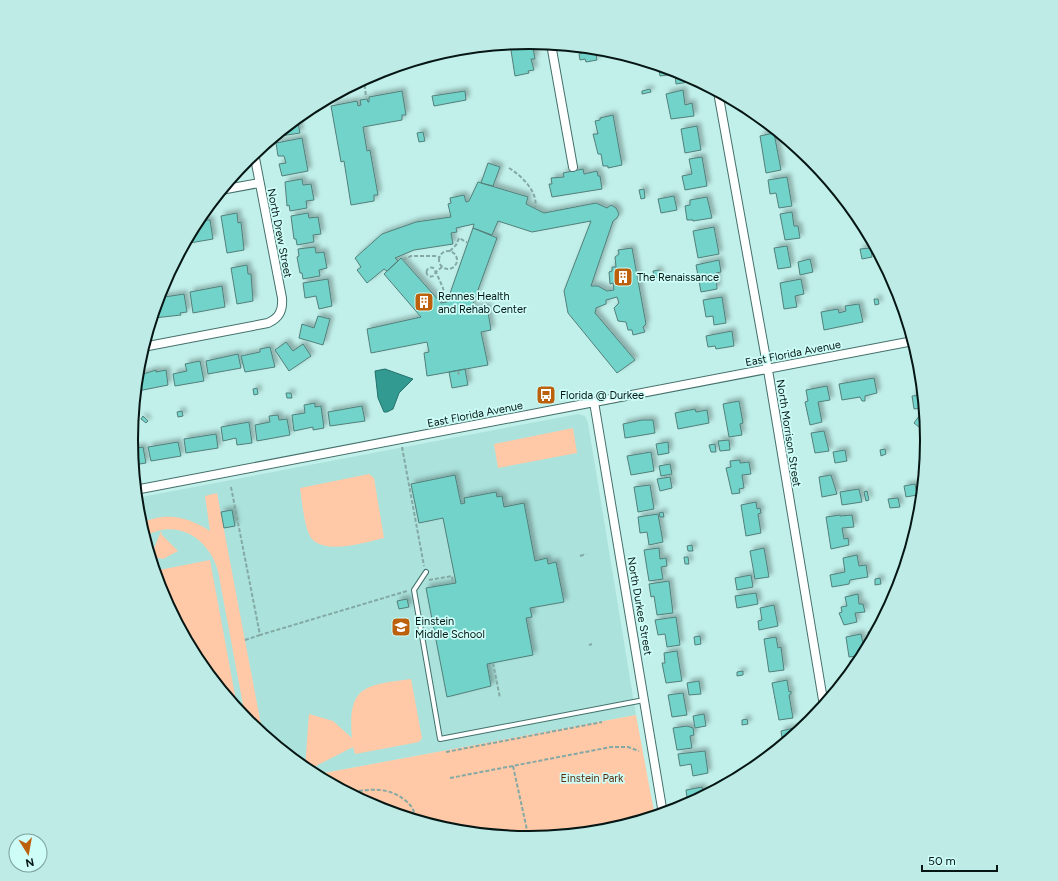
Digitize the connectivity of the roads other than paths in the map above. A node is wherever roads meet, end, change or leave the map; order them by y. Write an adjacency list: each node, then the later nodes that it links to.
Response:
1 (552, 50): 4 (street)
2 (719, 98): 9 (street, North Morrison Street)
3 (255, 161): 5 (street, North Drew Street)
4 (573, 167)
5 (259, 183): 6 (street); 8 (street, North Drew Street)
6 (230, 188)
7 (908, 343): 9 (street, East Florida Avenue)
8 (149, 346)
9 (768, 370): 10 (street, East Florida Avenue); 13 (street, North Morrison Street)
10 (594, 402): 11 (street, East Florida Avenue); 14 (street, North Durkee Street)
11 (141, 489)
12 (426, 572): 14 (lane)
13 (823, 699)
14 (644, 700): 15 (street, North Durkee Street)
15 (662, 808)

